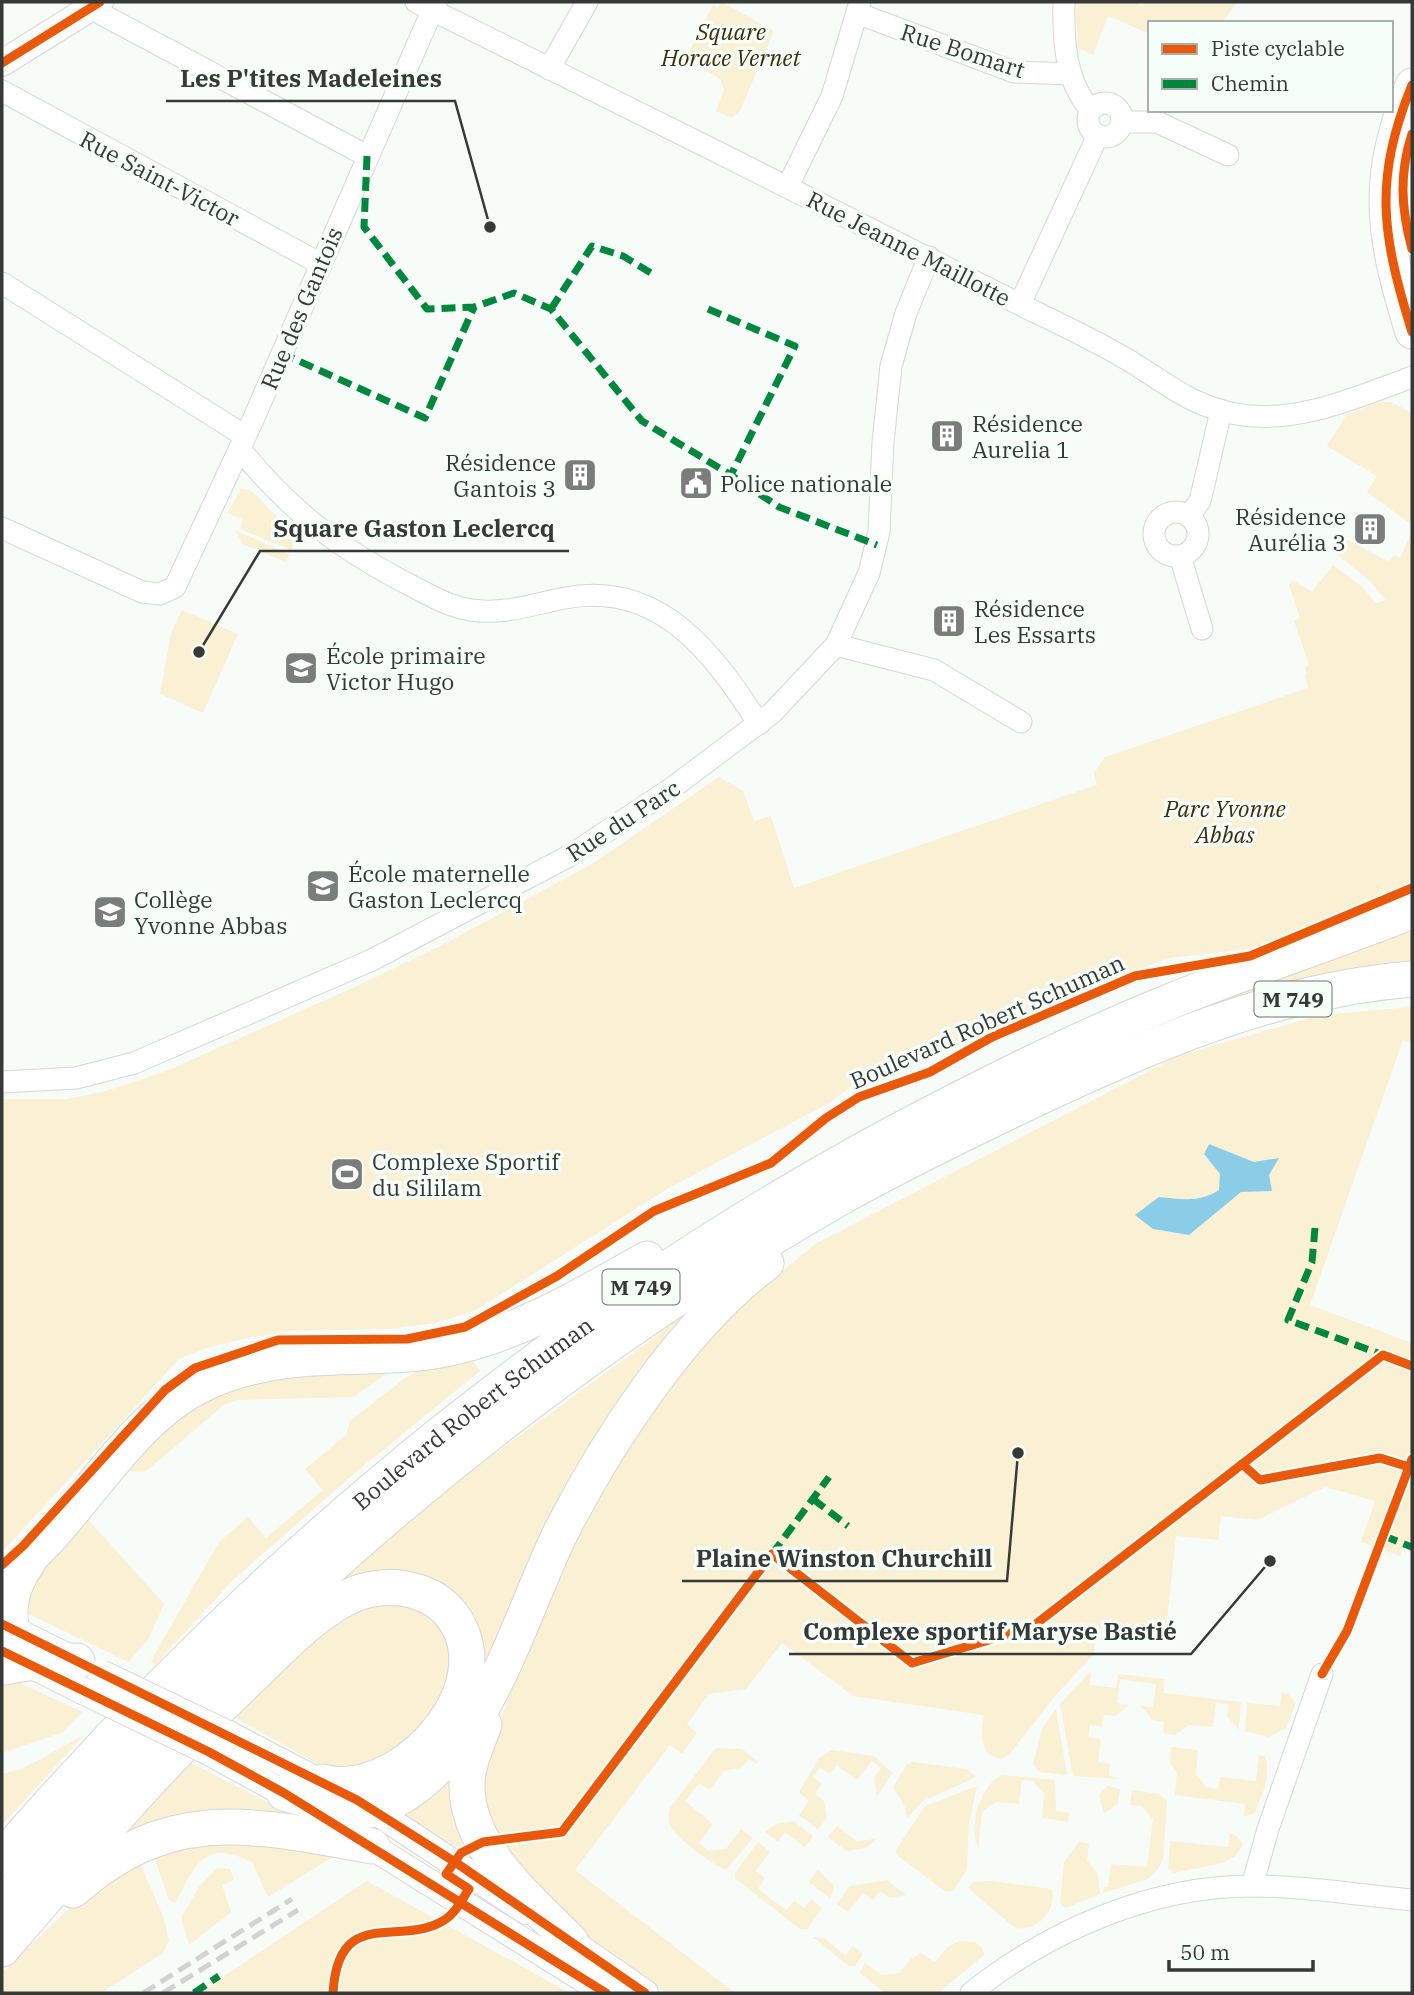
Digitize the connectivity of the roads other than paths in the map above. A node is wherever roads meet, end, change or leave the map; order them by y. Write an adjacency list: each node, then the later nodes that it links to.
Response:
1 (587, 2): 7 (street)
2 (1064, 2): 8 (street)
3 (428, 4): 7 (street, Rue Jeanne Maillotte); 16 (street, Rue des Gantois)
4 (95, 5): 6 (street); 16 (street)
5 (858, 8): 8 (street, Rue Bomart); 17 (street)
6 (2, 63)
7 (549, 69): 17 (street, Rue Jeanne Maillotte)
8 (1071, 74): 11 (street)
9 (1412, 85): 23 (main road)
10 (2, 91): 20 (street, Rue Saint-Victor)
11 (1091, 110): 12 (street); 14 (street)
12 (1121, 122): 14 (street); 15 (street)
13 (1412, 134): 18 (main road)
14 (1098, 135): 22 (street)
15 (1228, 155)
16 (367, 156): 20 (street, Rue des Gantois)
17 (788, 186): 19 (street, Rue Jeanne Maillotte)
18 (1412, 249)
19 (929, 257): 22 (street, Rue Jeanne Maillotte); 31 (street, Rue du Parc)
20 (319, 262): 26 (street, Rue des Gantois)
21 (2, 283): 26 (street)
22 (1020, 304): 25 (street, Rue Jeanne Maillotte)
23 (1412, 332)
24 (1412, 377): 25 (street, Rue Jeanne Maillotte)
25 (1222, 411): 27 (street)
26 (242, 442): 28 (street, Rue des Gantois); 33 (street)
27 (1189, 516): 29 (street); 29 (street)
28 (2, 528)
29 (1180, 556): 30 (street)
30 (1202, 629)
31 (836, 645): 32 (street); 33 (street, Rue du Parc)
32 (1021, 722)
33 (759, 724): 36 (street, Rue du Parc)
34 (1412, 911): 37 (highway, Boulevard Robert Schuman / M 749)
35 (1412, 979): 38 (highway, Boulevard Robert Schuman / M 749)
36 (2, 1082)
37 (948, 1105): 39 (highway); 50 (highway, Boulevard Robert Schuman / M 749)
38 (885, 1174): 41 (highway); 53 (highway, Boulevard Robert Schuman / M 749)
39 (38, 1548): 40 (highway); 42 (highway)
40 (2, 1580)
41 (514, 1640): 48 (highway); 54 (highway)
42 (8, 1647): 44 (highway)
43 (1322, 1674): 51 (street)
44 (87, 1675): 45 (street, bridge)
45 (217, 1742): 46 (street); 47 (street)
46 (323, 1782): 48 (street); 55 (highway)
47 (284, 1793): 48 (highway); 49 (street)
48 (372, 1809): 54 (street)
49 (372, 1846): 56 (highway); 57 (street)
50 (2, 1858)
51 (1252, 1886): 52 (street); 59 (street)
52 (1412, 1900)
53 (2, 1905)
54 (571, 1942): 58 (street)
55 (2, 1949)
56 (2, 1957)
57 (606, 1993)
58 (645, 1993)
59 (971, 1993)

